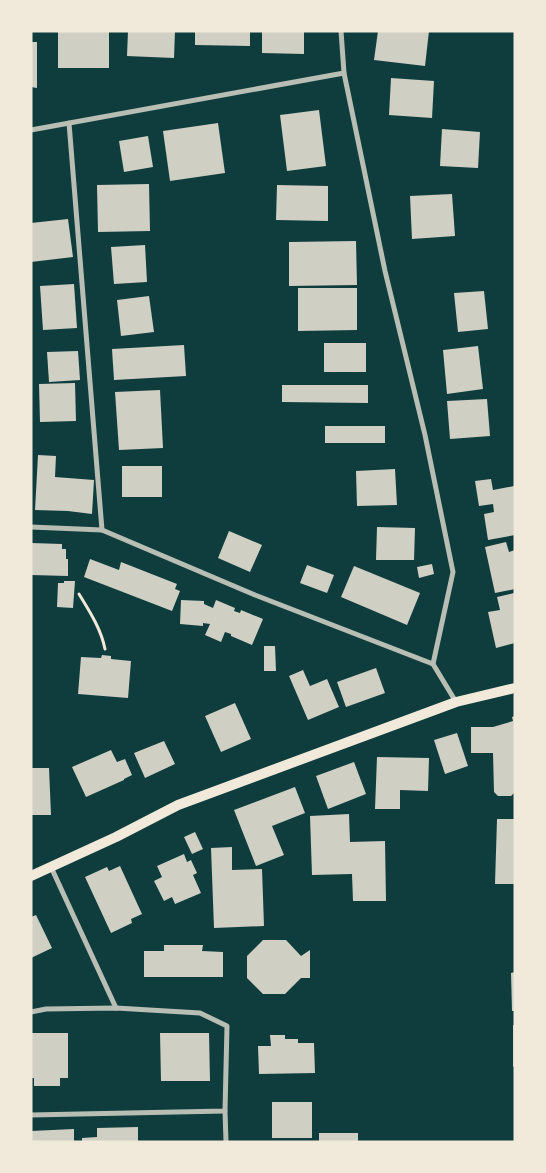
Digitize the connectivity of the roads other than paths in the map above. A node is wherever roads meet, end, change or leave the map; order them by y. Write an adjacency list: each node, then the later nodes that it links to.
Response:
1 (341, 31): 2 (street)
2 (344, 73): 3 (street); 7 (street)
3 (69, 123): 4 (street); 6 (street)
4 (31, 130)
5 (31, 527): 6 (street)
6 (102, 530): 7 (street)
7 (434, 664): 9 (street)
8 (515, 688): 9 (main road)
9 (456, 702): 10 (main road)
10 (51, 867): 11 (main road); 12 (street)
11 (31, 876)
12 (116, 1008): 13 (street); 14 (street)
13 (31, 1012)
14 (225, 1111): 15 (street); 16 (street)
15 (31, 1115)
16 (226, 1142)

